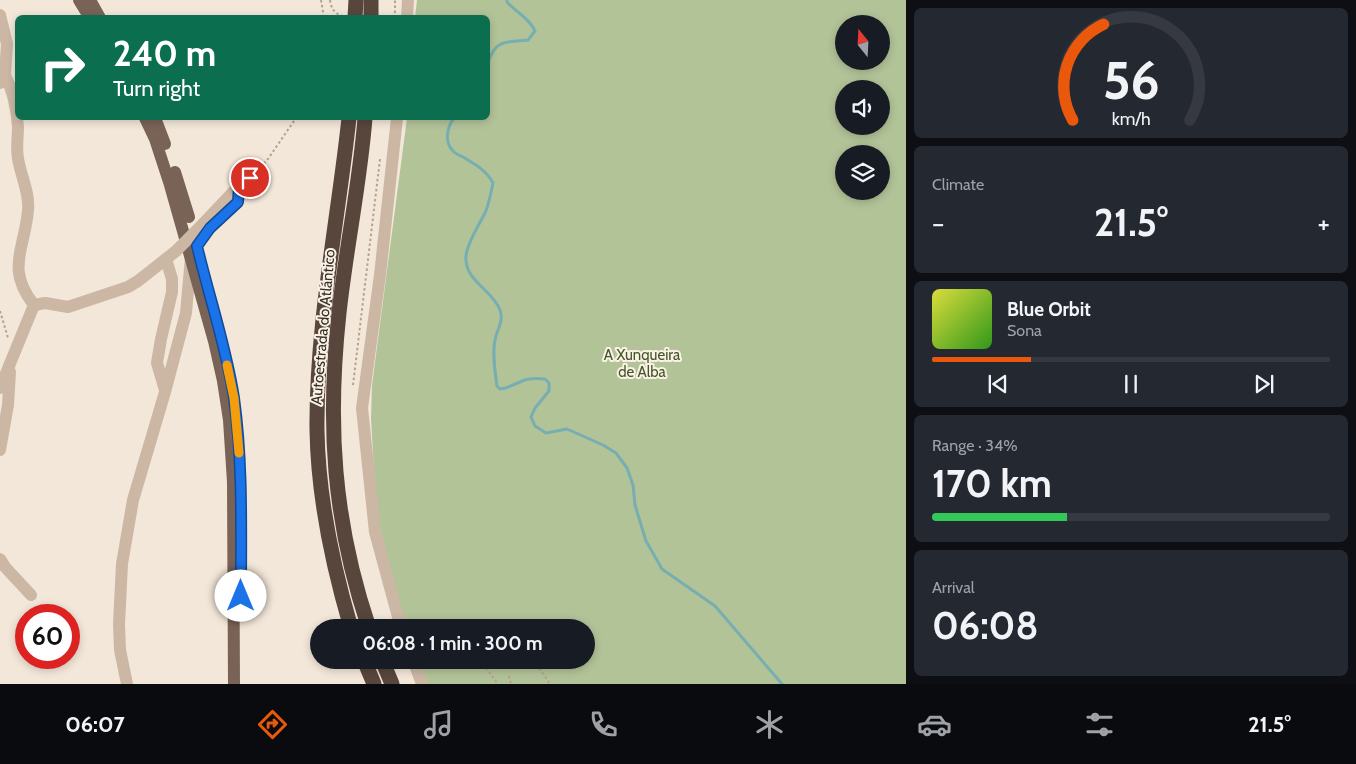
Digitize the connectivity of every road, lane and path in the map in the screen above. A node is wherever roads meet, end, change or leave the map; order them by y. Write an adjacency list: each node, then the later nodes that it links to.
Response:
1 (79, 0): 10 (main road)
2 (90, 0): 11 (main road)
3 (321, 0): 12 (path)
4 (330, 0): 13 (path)
5 (356, 0): 14 (highway)
6 (371, 0): 15 (highway)
7 (395, 0): 16 (path)
8 (408, 0): 17 (street)
9 (0, 15): 18 (street)
10 (88, 15)
11 (98, 15)
12 (324, 15)
13 (338, 15)
14 (356, 15)
15 (371, 15)
16 (394, 15)
17 (407, 15)
18 (3, 79): 19 (street)
19 (15, 107)
20 (17, 120): 32 (street)
21 (146, 120): 30 (main road)
22 (156, 120): 30 (main road)
23 (295, 120): 28 (path)
24 (349, 120): 41 (highway, Autoestrada do Atlántico)
25 (365, 120): 42 (highway, Autoestrada do Atlántico)
26 (397, 120): 43 (street)
27 (381, 156): 35 (path)
28 (250, 178): 29 (street)
29 (239, 186): 30 (street); 31 (street, bridge)
30 (194, 251): 37 (street); 51 (main road); 52 (main road)
31 (171, 255): 32 (street); 37 (street)
32 (34, 305): 34 (street)
33 (0, 311): 34 (path)
34 (12, 357): 36 (street); 38 (street)
35 (353, 385)
36 (0, 388)
37 (165, 392): 50 (street)
38 (0, 450)
39 (0, 559): 40 (street)
40 (31, 595)
41 (348, 619)
42 (366, 619)
43 (398, 619)
44 (368, 669): 53 (highway)
45 (386, 669): 54 (highway)
46 (416, 669): 55 (street)
47 (487, 669): 56 (path)
48 (540, 669): 58 (path)
49 (508, 676): 57 (path)
50 (127, 684)
51 (234, 684)
52 (242, 684)
53 (374, 684)
54 (392, 684)
55 (422, 684)
56 (498, 684)
57 (511, 684)
58 (550, 684)

